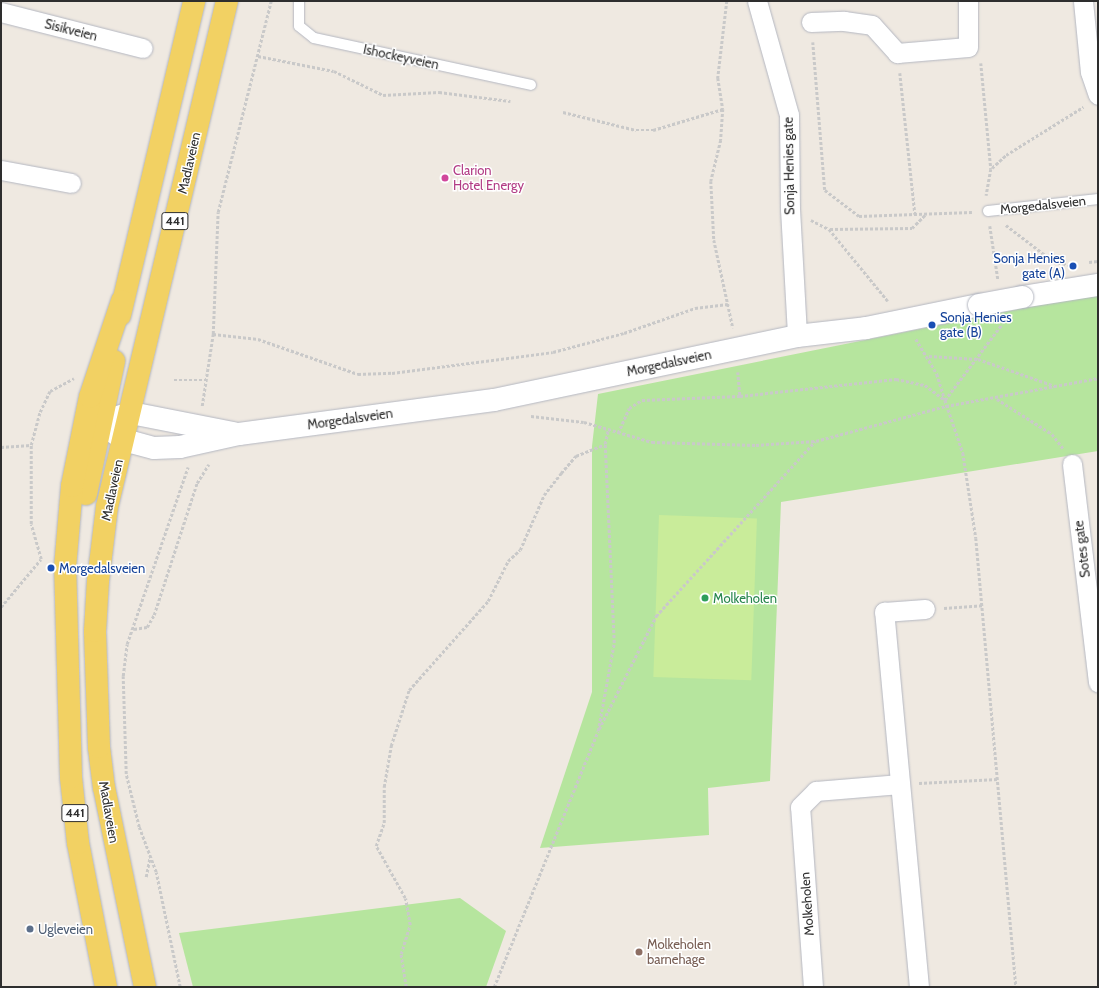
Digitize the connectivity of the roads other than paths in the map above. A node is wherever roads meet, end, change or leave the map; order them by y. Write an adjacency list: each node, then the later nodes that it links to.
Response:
1 (194, 1): 17 (main road, Madlaveien / 441)
2 (227, 1): 19 (main road, Madlaveien / 441)
3 (299, 1): 10 (lane, Ishockeyveien)
4 (757, 1): 18 (street, Sonja Henies gate)
5 (968, 1): 8 (street)
6 (1082, 1): 11 (street)
7 (1, 12): 9 (street, Sisikveien)
8 (812, 22)
9 (142, 48)
10 (531, 85)
11 (1097, 96)
12 (1, 170): 13 (street)
13 (71, 183)
14 (1098, 199): 15 (lane, Morgedalsveien)
15 (988, 211)
16 (1098, 285): 18 (street, Morgedalsveien, bridge)
17 (122, 301): 20 (main road, Madlaveien / 441); 25 (main road, Madlaveien / 441)
18 (797, 336): 21 (street, Morgedalsveien)
19 (131, 413): 20 (street, Morgedalsveien); 21 (street, Morgedalsveien); 22 (main road, Madlaveien / 441)
20 (101, 423): 22 (street, Morgedalsveien); 25 (main road, Madlaveien / 441)
21 (239, 434): 22 (street, Morgedalsveien)
22 (124, 440): 29 (main road, Madlaveien / 441)
23 (1072, 464): 26 (street, Sotes gate)
24 (925, 609): 27 (street)
25 (68, 636): 28 (main road, Madlaveien / 441)
26 (1098, 682)
27 (900, 784): 30 (street, Molkeholen); 31 (street)
28 (106, 987)
29 (145, 987)
30 (813, 987)
31 (919, 987)

